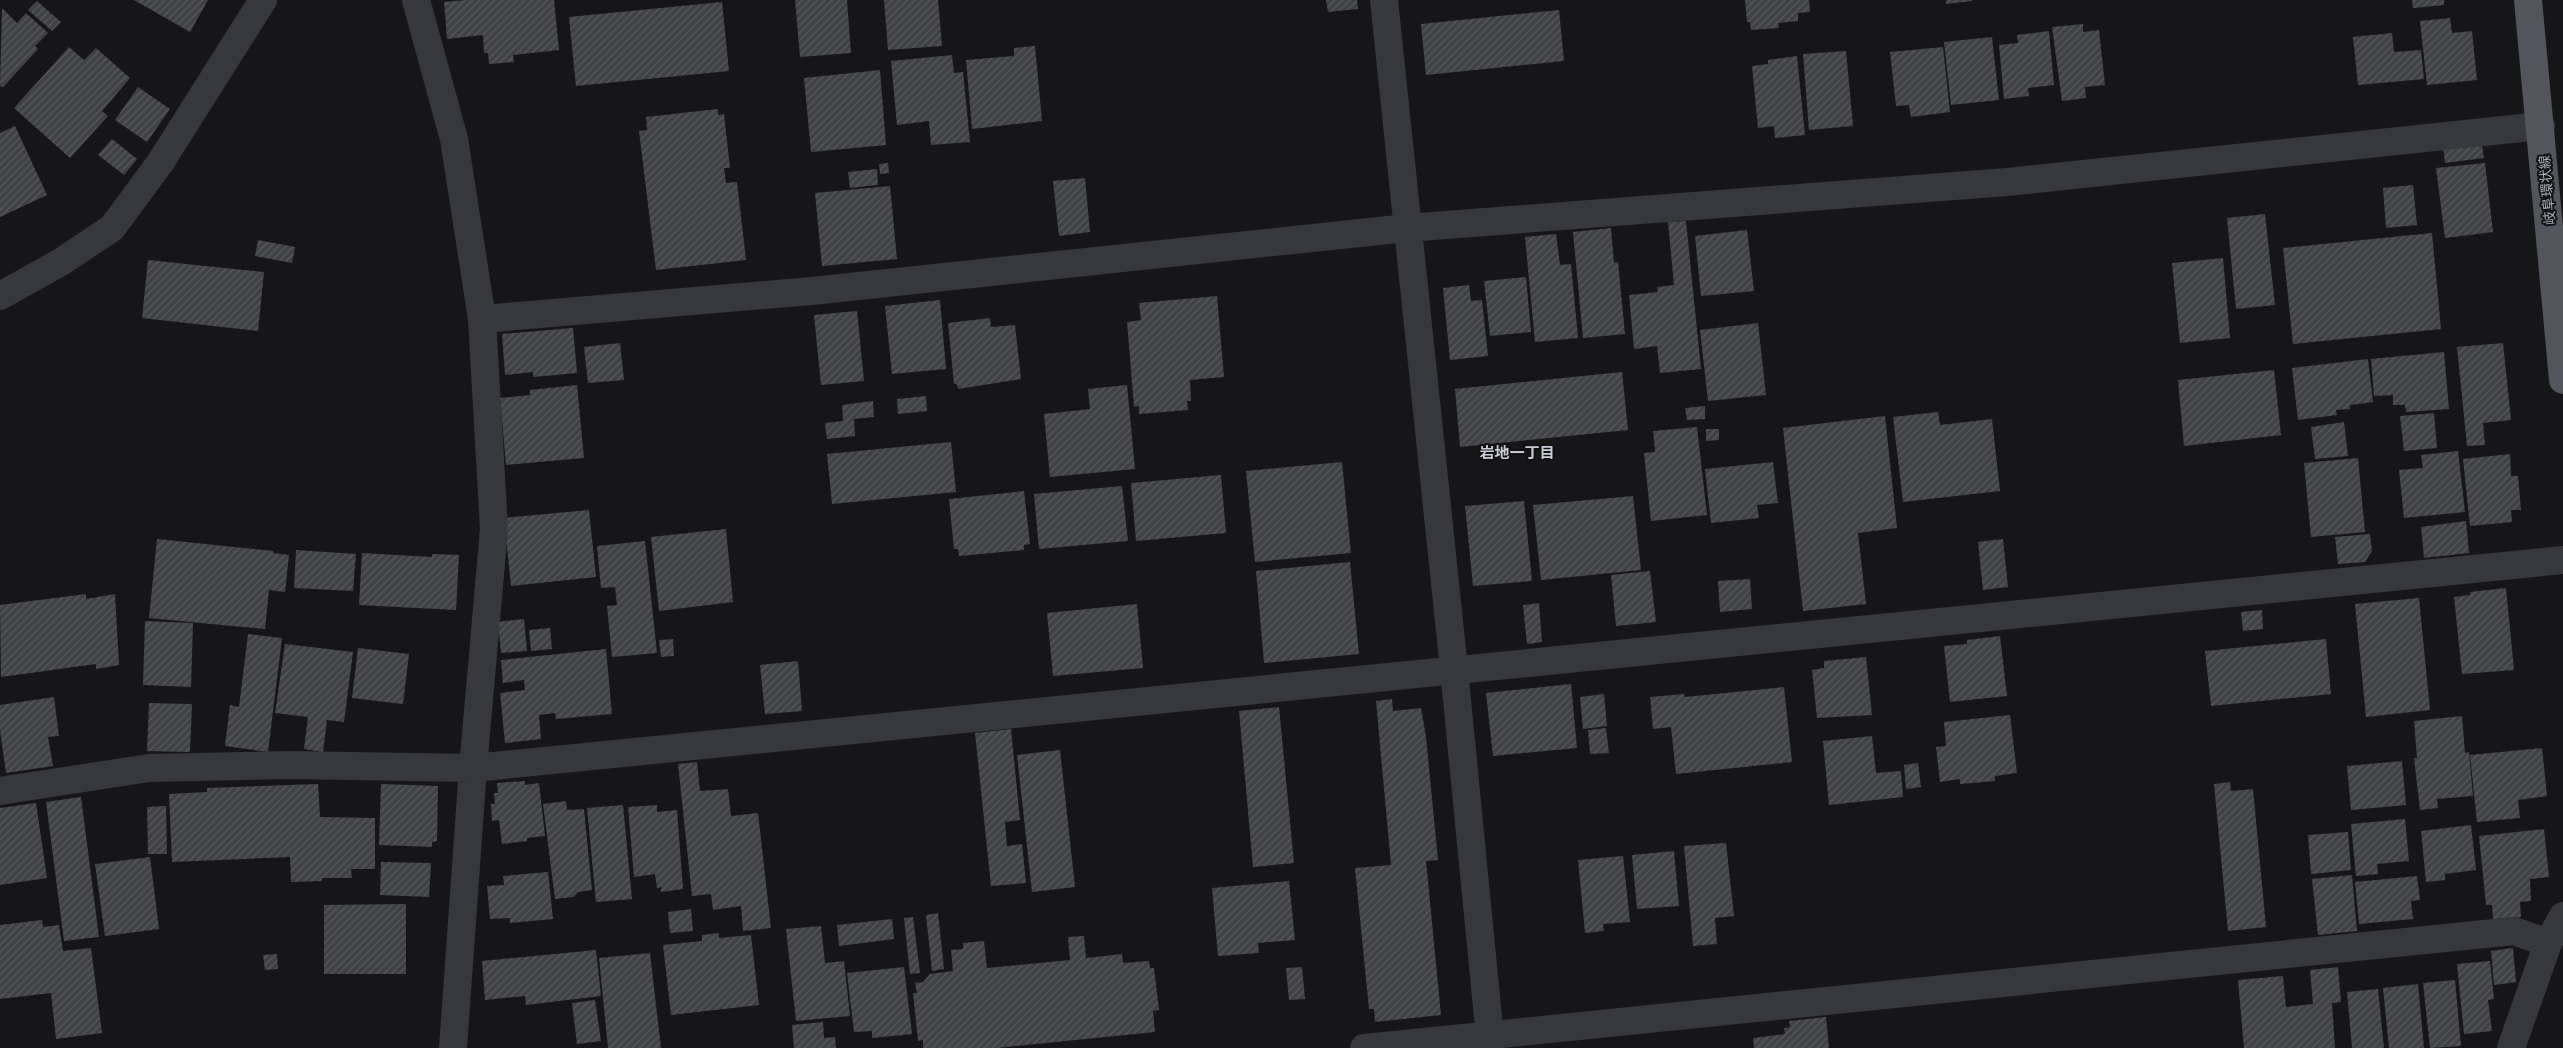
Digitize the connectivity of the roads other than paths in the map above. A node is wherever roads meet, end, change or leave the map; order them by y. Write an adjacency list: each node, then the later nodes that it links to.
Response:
1 (263, 0): 7 (street)
2 (416, 0): 8 (street)
3 (1384, 0): 6 (street)
4 (2528, 0): 5 (main road, 岐阜環状線)
5 (2542, 126): 6 (street); 9 (main road, 岐阜環状線)
6 (1407, 228): 8 (street); 11 (street)
7 (0, 296)
8 (482, 319): 12 (street)
9 (2563, 380)
10 (2563, 560): 11 (street)
11 (1454, 669): 12 (street); 16 (street)
12 (473, 768): 13 (street); 17 (street)
13 (0, 791)
14 (2563, 916): 15 (street)
15 (2548, 943): 16 (street); 19 (street)
16 (1490, 1042): 18 (street)
17 (453, 1048)
18 (1364, 1048)
19 (2511, 1048)

